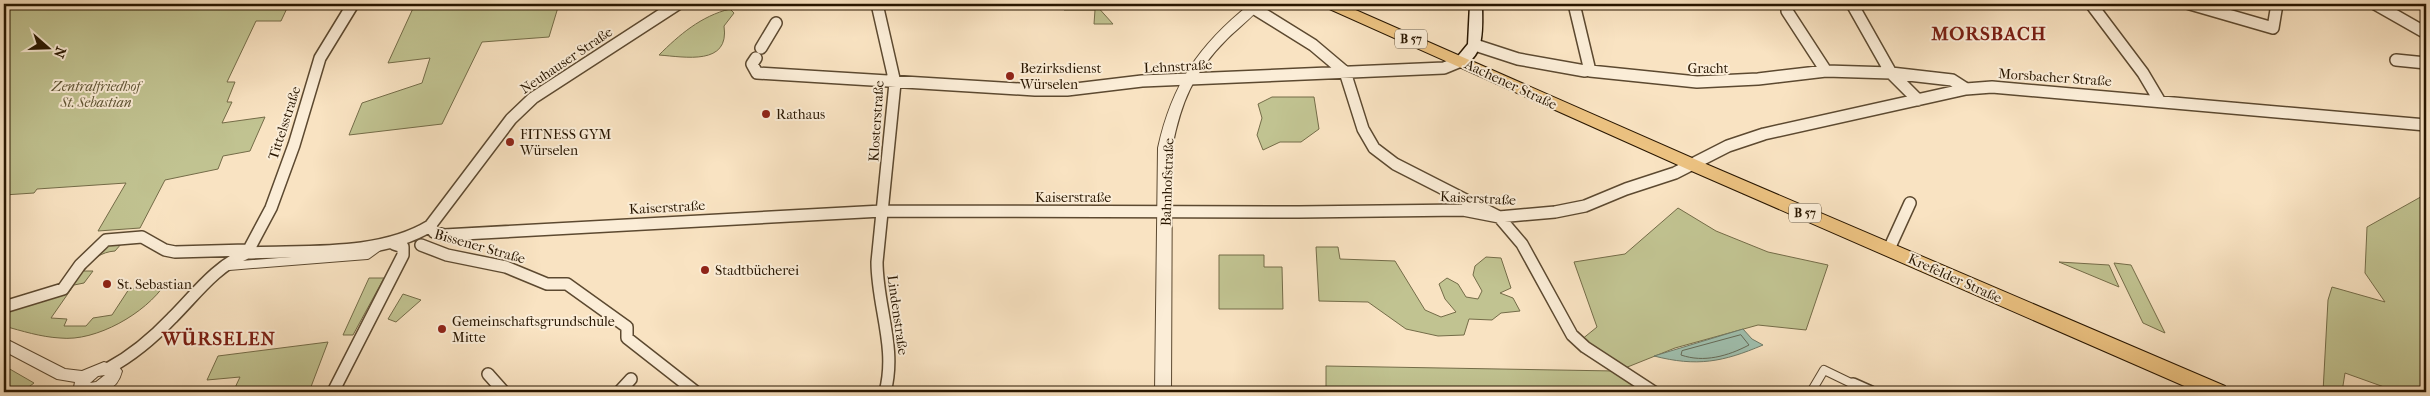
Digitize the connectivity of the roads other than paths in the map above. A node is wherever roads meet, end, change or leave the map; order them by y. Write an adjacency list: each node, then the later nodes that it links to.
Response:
1 (353, 4): 41 (street, Tittelsstraße)
2 (678, 4): 35 (street, Neuhauser Straße)
3 (877, 4): 25 (street, Klosterstraße)
4 (1330, 4): 18 (main road, Aachener Straße / B 57)
5 (1476, 4): 16 (main road)
6 (1574, 4): 20 (street)
7 (1852, 4): 23 (street)
8 (2091, 4): 28 (street)
9 (2190, 4): 10 (street)
10 (2276, 4)
11 (2374, 4): 15 (street)
12 (1252, 5): 22 (street); 24 (street, Bahnhofstraße)
13 (1787, 11): 21 (street)
14 (776, 23): 25 (street, Lehnstraße)
15 (2426, 32)
16 (1475, 45): 18 (main road); 20 (street, Gracht)
17 (2396, 60): 19 (street)
18 (1461, 61): 22 (street, Lehnstraße); 30 (main road, Aachener Straße / B 57)
19 (2426, 63)
20 (1588, 71): 21 (street, Gracht)
21 (1826, 71): 23 (street, Gracht)
22 (1345, 72): 24 (street, Lehnstraße); 34 (street)
23 (1891, 73): 26 (street, Gracht); 27 (street)
24 (1186, 79): 25 (street, Lehnstraße); 33 (street, Bahnhofstraße)
25 (895, 83): 32 (street, Klosterstraße)
26 (1966, 89): 27 (street, Morsbacher Straße); 28 (street, Morsbacher Straße)
27 (1918, 100): 30 (street, Morsbacher Straße)
28 (2159, 100): 29 (street, Morsbacher Straße)
29 (2426, 125)
30 (1693, 165): 34 (street, Kaiserstraße); 40 (main road, Krefelder Straße / B 57)
31 (1910, 203): 40 (street)
32 (882, 211): 33 (street, Kaiserstraße); 36 (street, Kaiserstraße); 56 (street, Lindenstraße)
33 (1166, 212): 34 (street, Kaiserstraße); 57 (street, Bahnhofstraße)
34 (1499, 217): 58 (street)
35 (430, 226): 36 (street); 37 (street)
36 (444, 235): 38 (street, Kaiserstraße)
37 (394, 244): 39 (street); 42 (street)
38 (421, 245): 42 (street, Kaiserstraße); 55 (street, Bissener Straße)
39 (378, 247): 41 (street); 43 (street)
40 (1889, 249): 61 (main road, Krefelder Straße / B 57)
41 (248, 251): 43 (street); 44 (street)
42 (403, 255): 52 (street)
43 (230, 264): 46 (street)
44 (4, 307)
45 (4, 344): 48 (street)
46 (109, 368): 48 (street); 51 (street)
47 (488, 374): 53 (street)
48 (85, 377): 51 (street)
49 (631, 379): 54 (street)
50 (1853, 384): 59 (street); 60 (street)
51 (106, 389)
52 (333, 392)
53 (504, 392)
54 (619, 392)
55 (696, 392)
56 (885, 392)
57 (1163, 392)
58 (1654, 392)
59 (1811, 392)
60 (1871, 392)
61 (2218, 392)

